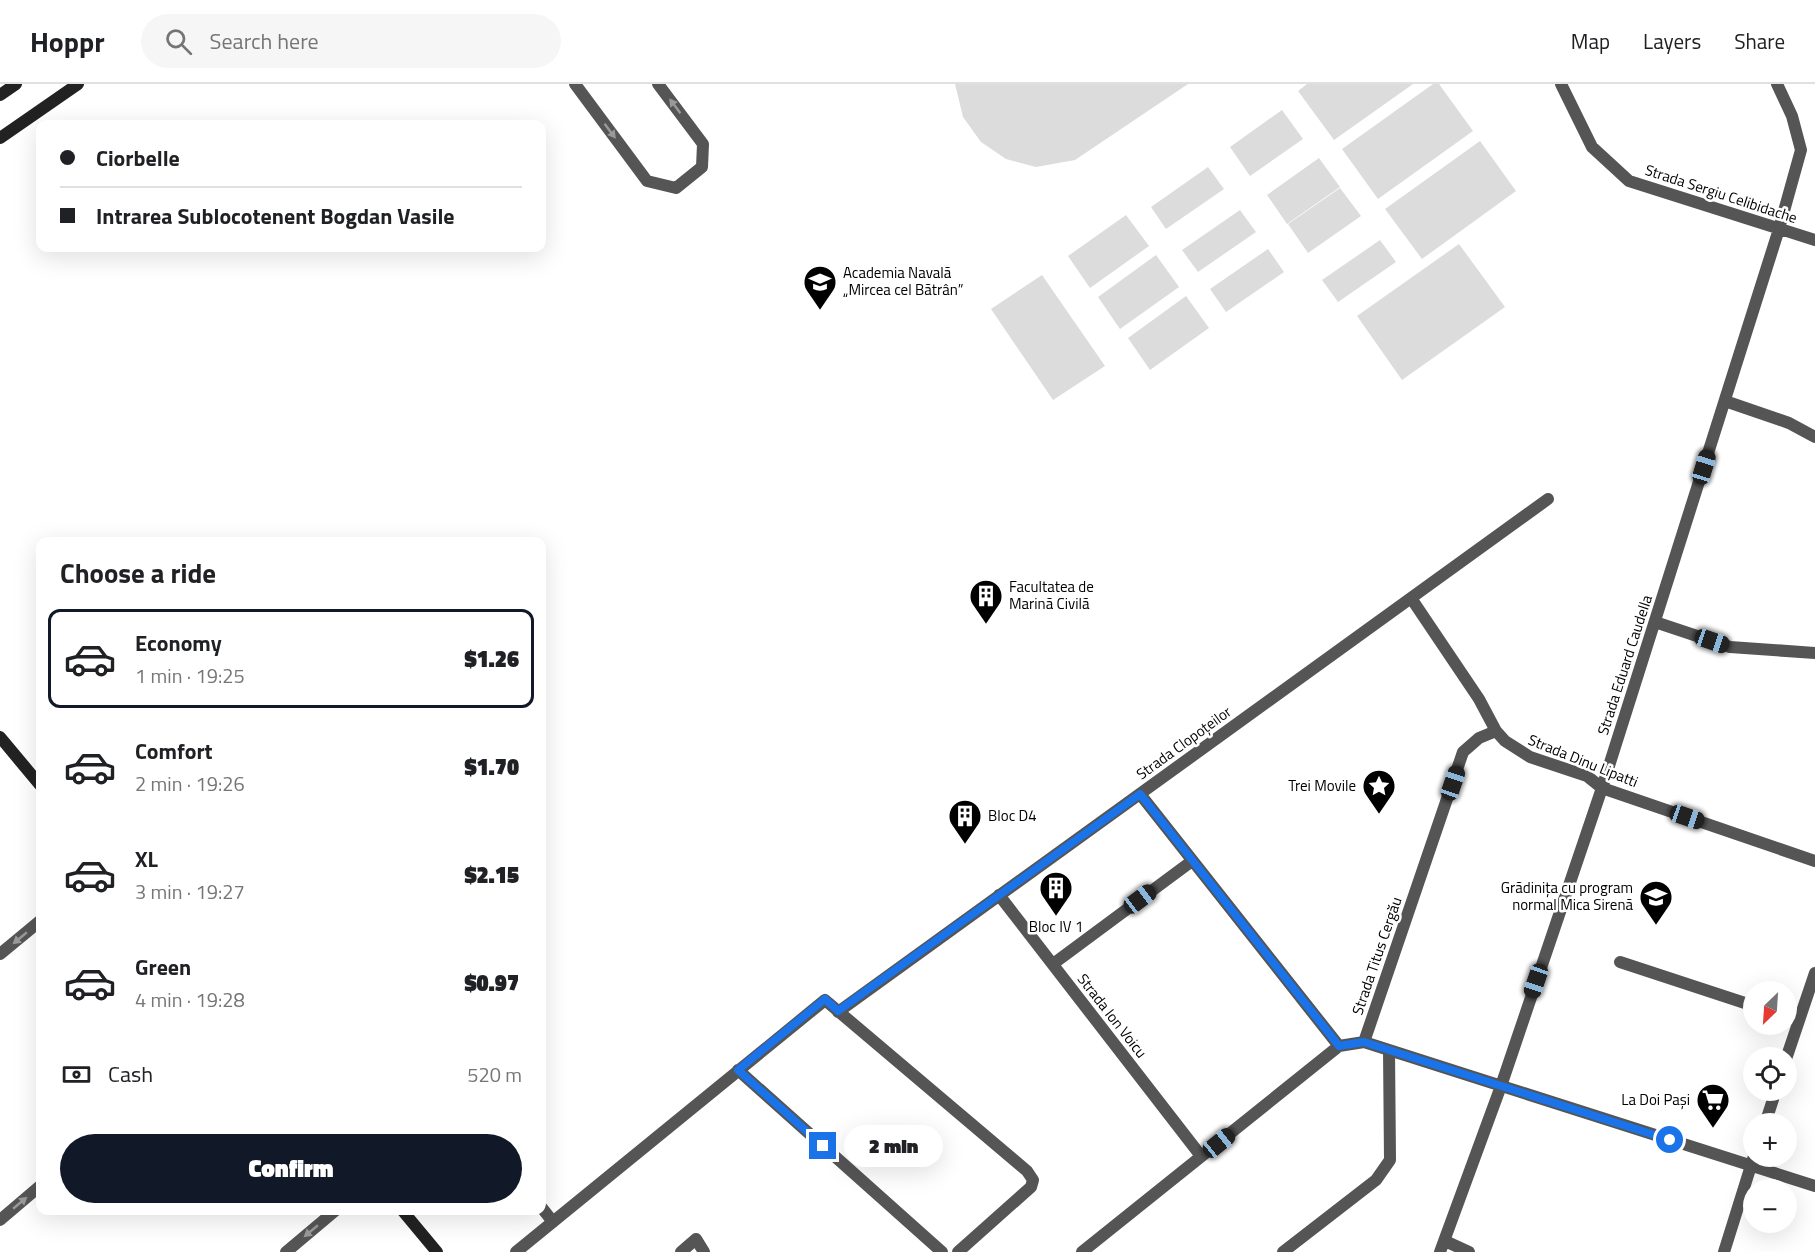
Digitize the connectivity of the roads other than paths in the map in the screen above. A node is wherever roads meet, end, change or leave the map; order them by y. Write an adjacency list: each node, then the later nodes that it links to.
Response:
1 (16, 84): 7 (main road)
2 (78, 84): 8 (main road)
3 (575, 84): 4 (street, one-way to 4)
4 (658, 84)
5 (1561, 84): 9 (street, Strada Sergiu Celibidache)
6 (1777, 84): 9 (street, Strada Eduard Caudella)
7 (0, 95)
8 (0, 138)
9 (1779, 229): 10 (street, Strada Sergiu Celibidache); 11 (street, Strada Eduard Caudella)
10 (1815, 240)
11 (1725, 401): 12 (street); 15 (street, Strada Eduard Caudella)
12 (1815, 437)
13 (1548, 499): 14 (street, Strada Clopoțeilor)
14 (1411, 598): 17 (street, Strada Dinu Lipatti); 21 (street, Strada Clopoțeilor)
15 (1655, 622): 16 (street); 20 (street, Strada Eduard Caudella)
16 (1815, 653)
17 (1496, 731): 20 (street, Strada Dinu Lipatti); 33 (street, Strada Titus Cergău)
18 (0, 737): 19 (main road)
19 (36, 780)
20 (1602, 788): 23 (street, Strada Dinu Lipatti); 38 (street, Strada Eduard Caudella)
21 (1140, 794): 22 (street); 24 (street, Strada Clopoțeilor)
22 (1192, 861): 28 (street); 34 (street)
23 (1815, 861)
24 (999, 895): 28 (street, Strada Ion Voicu); 31 (street, Strada Clopoțeilor)
25 (36, 924): 26 (street, one-way to 26)
26 (0, 954)
27 (1620, 962): 30 (street)
28 (1053, 964): 39 (street, Strada Ion Voicu)
29 (1815, 974): 32 (street)
30 (1743, 1002)
31 (838, 1011): 37 (street); 57 (street)
32 (1799, 1021): 35 (street)
33 (1364, 1042): 34 (street); 36 (street)
34 (1339, 1046): 39 (street)
35 (1790, 1047)
36 (1389, 1050): 38 (street); 59 (street)
37 (738, 1070): 49 (street); 56 (street)
38 (1501, 1086): 40 (street); 50 (street, Strada Eduard Caudella)
39 (1201, 1156): 58 (street)
40 (1743, 1158)
41 (1751, 1167): 61 (street)
42 (1768, 1167): 43 (street)
43 (1815, 1186)
44 (36, 1189): 48 (street, one-way to 44)
45 (546, 1213): 49 (street)
46 (330, 1215): 51 (street, one-way to 51)
47 (406, 1215): 52 (main road)
48 (0, 1220)
49 (553, 1222): 53 (street)
50 (1443, 1247): 60 (street)
51 (286, 1252)
52 (437, 1252)
53 (516, 1252)
54 (681, 1252): 55 (street)
55 (704, 1252)
56 (942, 1252)
57 (958, 1252)
58 (1082, 1252)
59 (1282, 1252)
60 (1469, 1252)
61 (1724, 1252)

